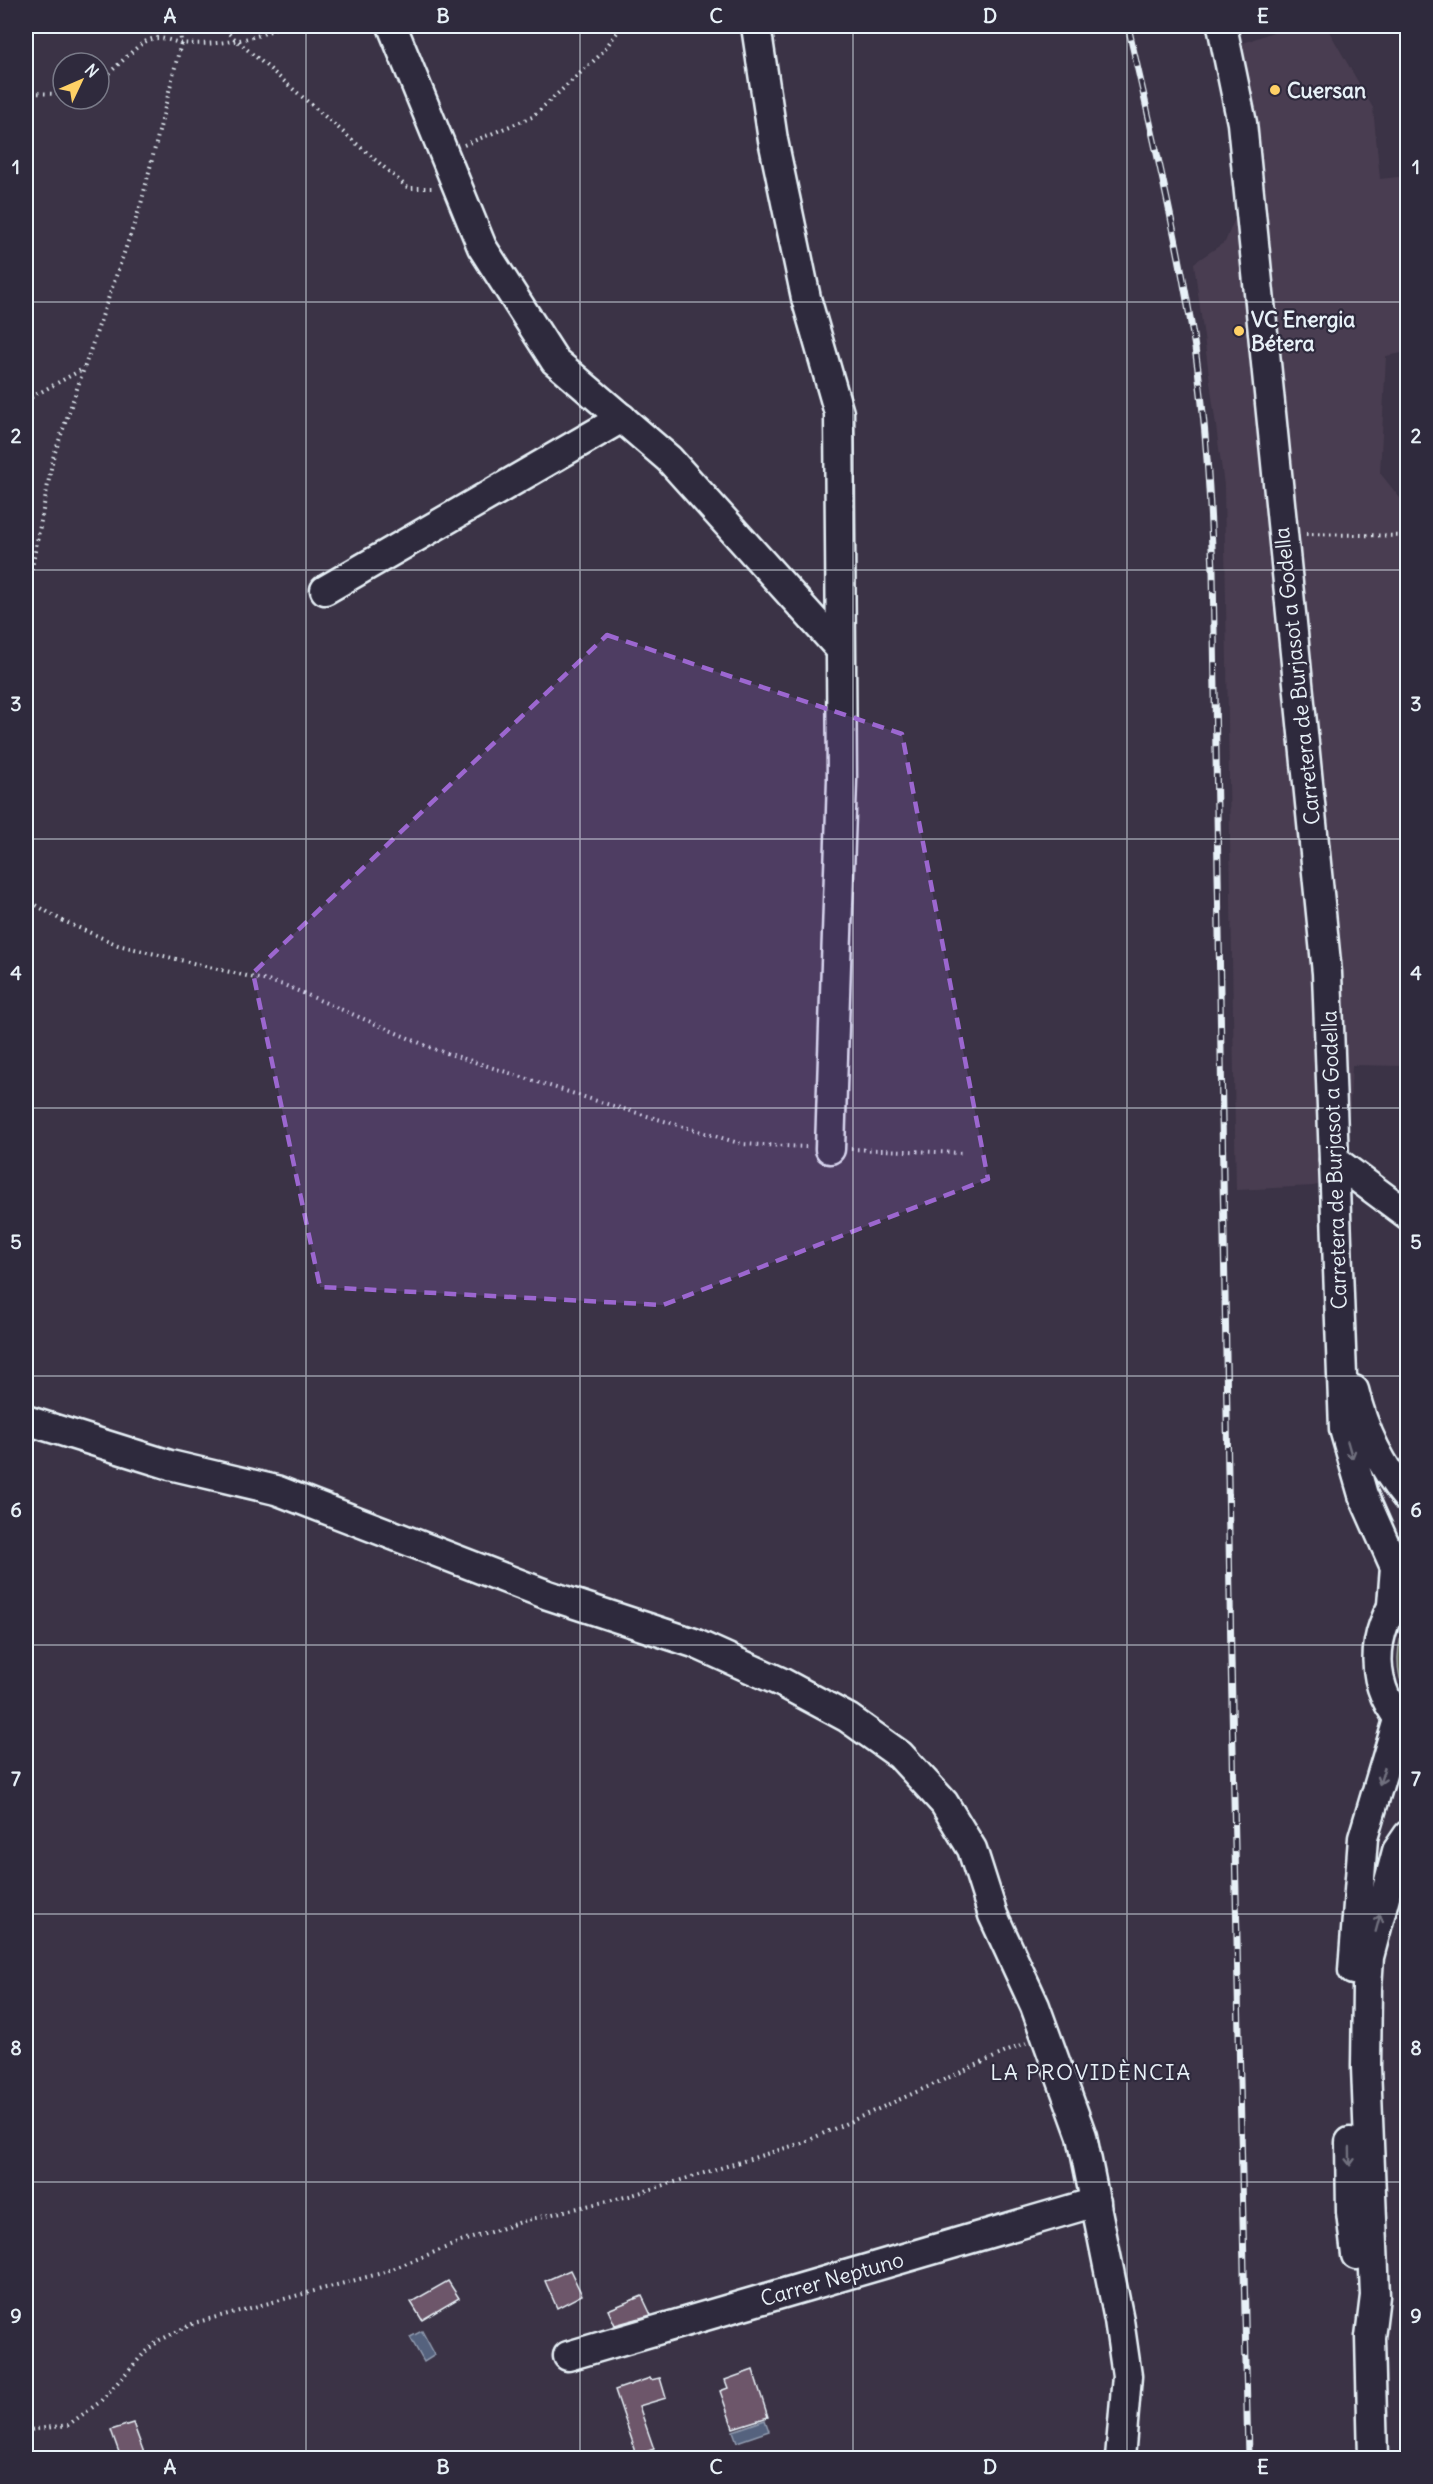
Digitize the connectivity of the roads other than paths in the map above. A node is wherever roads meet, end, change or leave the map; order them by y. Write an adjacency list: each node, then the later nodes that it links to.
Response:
1 (392, 26): 4 (street)
2 (756, 26): 6 (street)
3 (1222, 26): 8 (street, Carretera de Burjasot a Godella)
4 (622, 418): 5 (street); 6 (street)
5 (326, 590)
6 (840, 649): 7 (street)
7 (830, 1149)
8 (1334, 1160): 9 (street); 10 (street, Carretera de Burjasot a Godella)
9 (1407, 1215)
10 (1340, 1329): 12 (street); 13 (street, one-way to 13)
11 (26, 1420): 16 (street)
12 (1407, 1498)
13 (1400, 1595): 14 (street)
14 (1403, 1725): 17 (street, one-way to 17)
15 (1407, 1835): 17 (street, one-way to 15)
16 (1096, 2202): 18 (street, Carrer Neptuno); 19 (street)
17 (1370, 2337): 20 (street)
18 (568, 2356)
19 (1120, 2458)
20 (1373, 2458)

